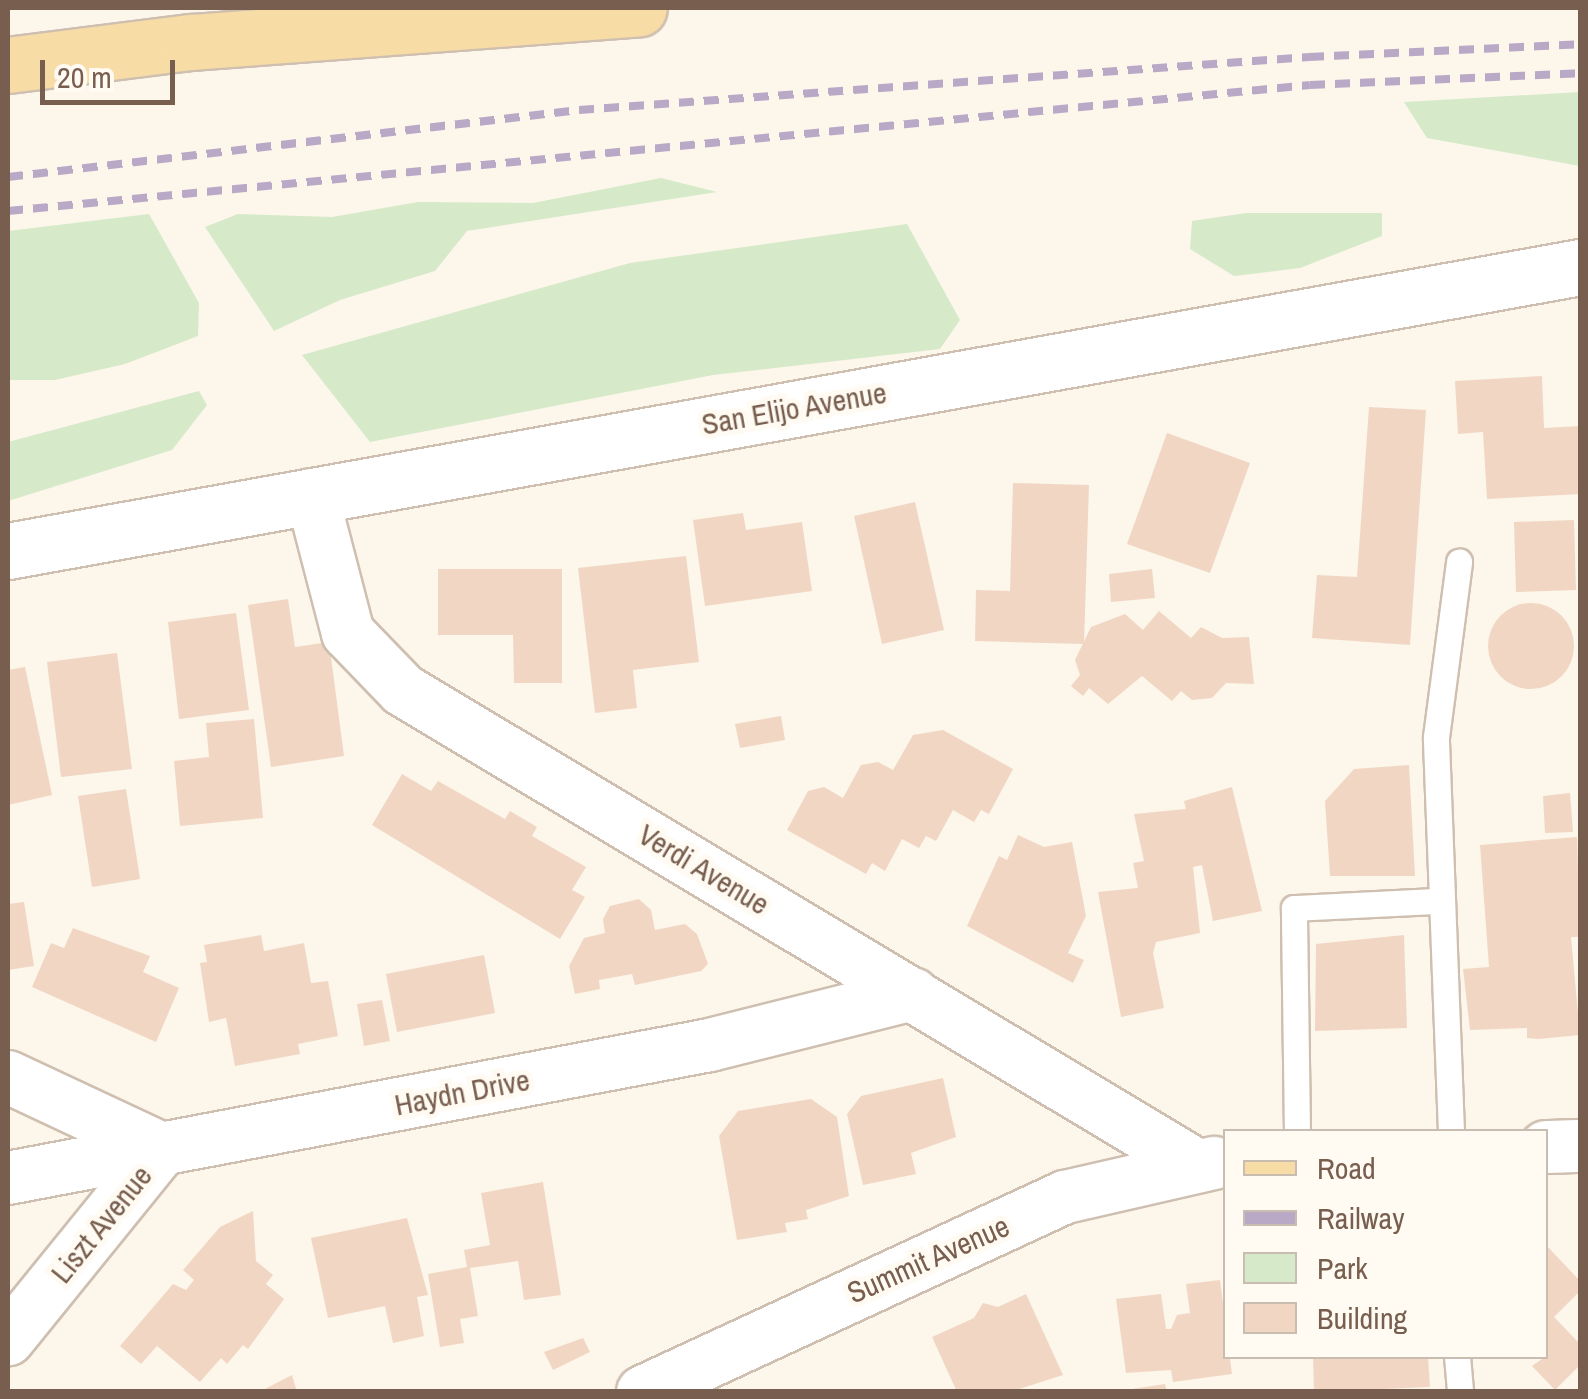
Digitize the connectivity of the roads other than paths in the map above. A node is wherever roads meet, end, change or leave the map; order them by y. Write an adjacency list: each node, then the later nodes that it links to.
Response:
1 (639, 8): 2 (main road)
2 (8, 64)
3 (1580, 266): 4 (main road, San Elijo Avenue)
4 (312, 495): 5 (main road, San Elijo Avenue); 8 (street, Verdi Avenue)
5 (8, 551)
6 (1459, 562): 7 (lane)
7 (1438, 901): 10 (lane); 11 (lane)
8 (913, 994): 14 (street, Haydn Drive); 15 (street, Verdi Avenue)
9 (8, 1077): 14 (street, Liszt Avenue)
10 (1297, 1129)
11 (1450, 1129)
12 (1580, 1146): 13 (street)
13 (1548, 1148)
14 (162, 1150): 16 (street, Haydn Drive); 17 (street, Liszt Avenue)
15 (1210, 1163): 19 (street, Summit Avenue)
16 (8, 1178)
17 (8, 1339)
18 (1458, 1359): 20 (lane)
19 (643, 1392)
20 (1460, 1392)

